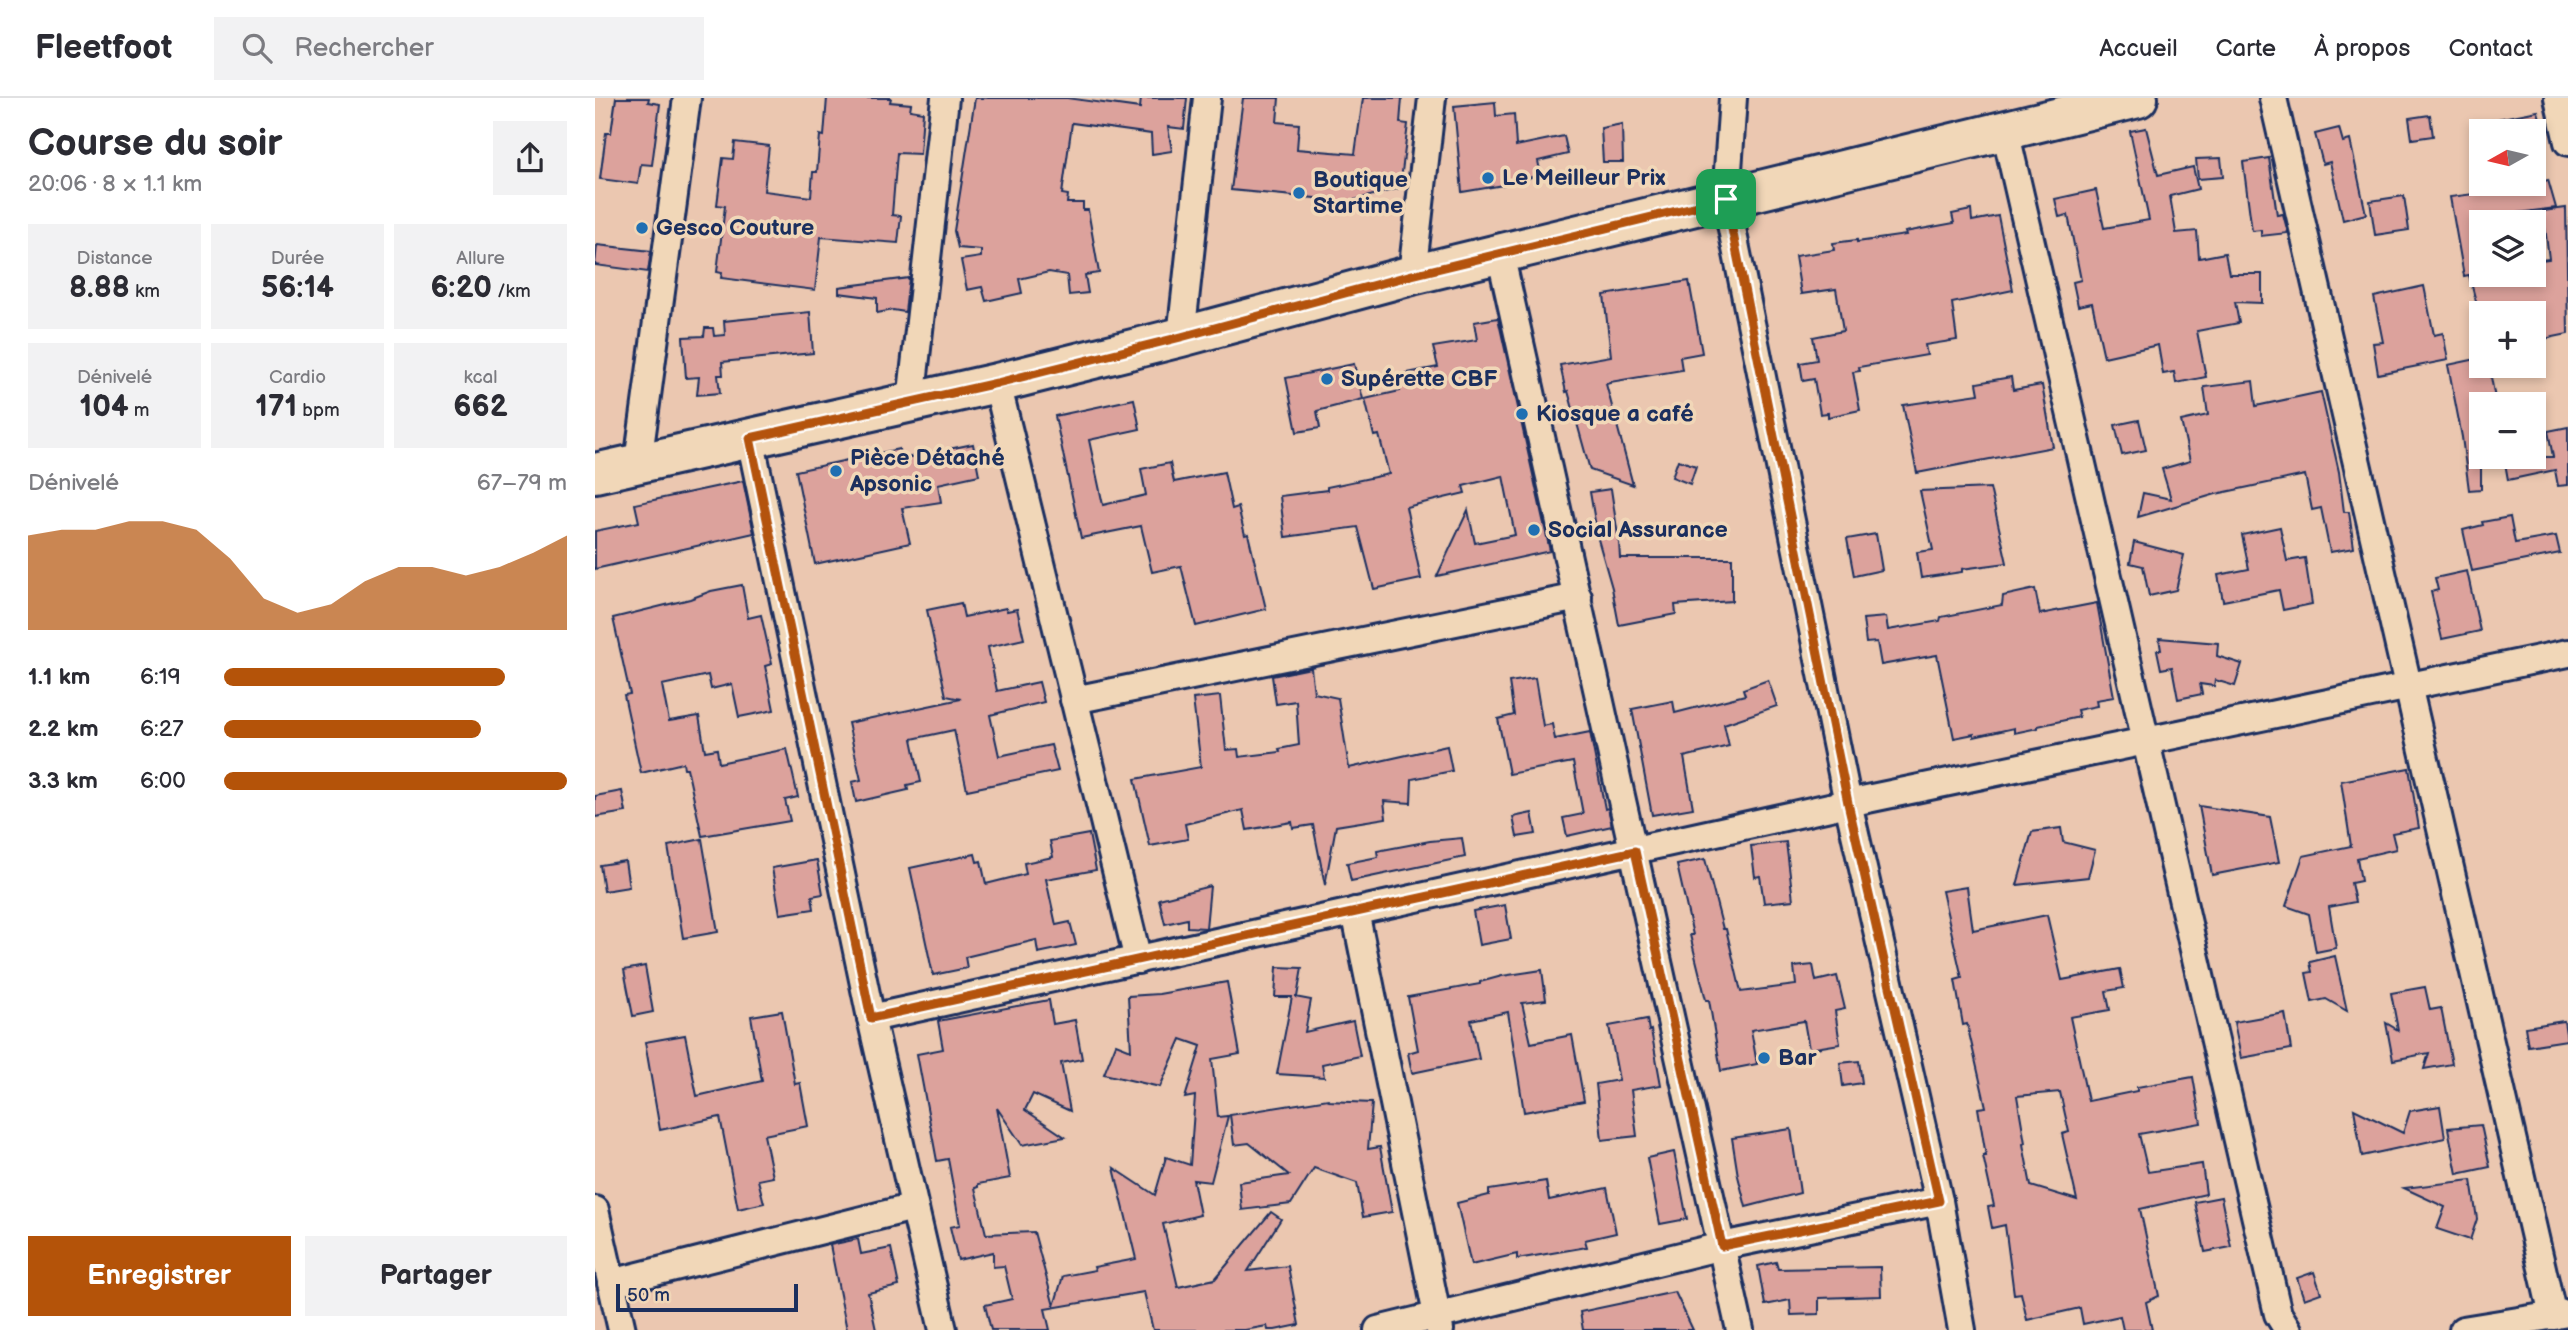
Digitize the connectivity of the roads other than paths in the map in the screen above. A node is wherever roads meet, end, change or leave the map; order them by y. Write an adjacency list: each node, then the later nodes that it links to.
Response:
1 (687, 98): 18 (street)
2 (945, 98): 16 (street)
3 (1207, 98): 14 (street)
4 (1432, 98): 13 (street)
5 (1733, 98): 11 (street)
6 (2138, 98): 9 (main road)
7 (2273, 98): 22 (street)
8 (2558, 98): 10 (street)
9 (2005, 130): 11 (main road); 24 (street)
10 (2568, 142)
11 (1726, 199): 12 (main road); 25 (street)
12 (1500, 253): 13 (main road); 20 (street)
13 (1412, 275): 14 (main road)
14 (1181, 337): 15 (main road)
15 (997, 383): 16 (main road); 23 (street)
16 (911, 402): 17 (main road)
17 (750, 438): 18 (main road); 29 (street)
18 (638, 463): 19 (main road)
19 (595, 473)
20 (1577, 597): 23 (street); 26 (street)
21 (2568, 653): 22 (street)
22 (2407, 686): 24 (street); 35 (street)
23 (1074, 700): 28 (street)
24 (2144, 740): 25 (street); 37 (street)
25 (1848, 803): 26 (street); 30 (street)
26 (1635, 851): 27 (street); 33 (street)
27 (1355, 911): 28 (street); 36 (street)
28 (1137, 960): 29 (street)
29 (871, 1018): 31 (street)
30 (1939, 1201): 33 (street); 42 (street)
31 (914, 1207): 34 (street); 39 (street)
32 (595, 1210): 34 (street)
33 (1722, 1246): 36 (street); 41 (street)
34 (611, 1283): 38 (street)
35 (2560, 1314): 43 (street)
36 (1438, 1323): 40 (street)
37 (2277, 1325)
38 (622, 1330)
39 (943, 1330)
40 (1378, 1330)
41 (1740, 1330)
42 (1962, 1330)
43 (2463, 1330)

